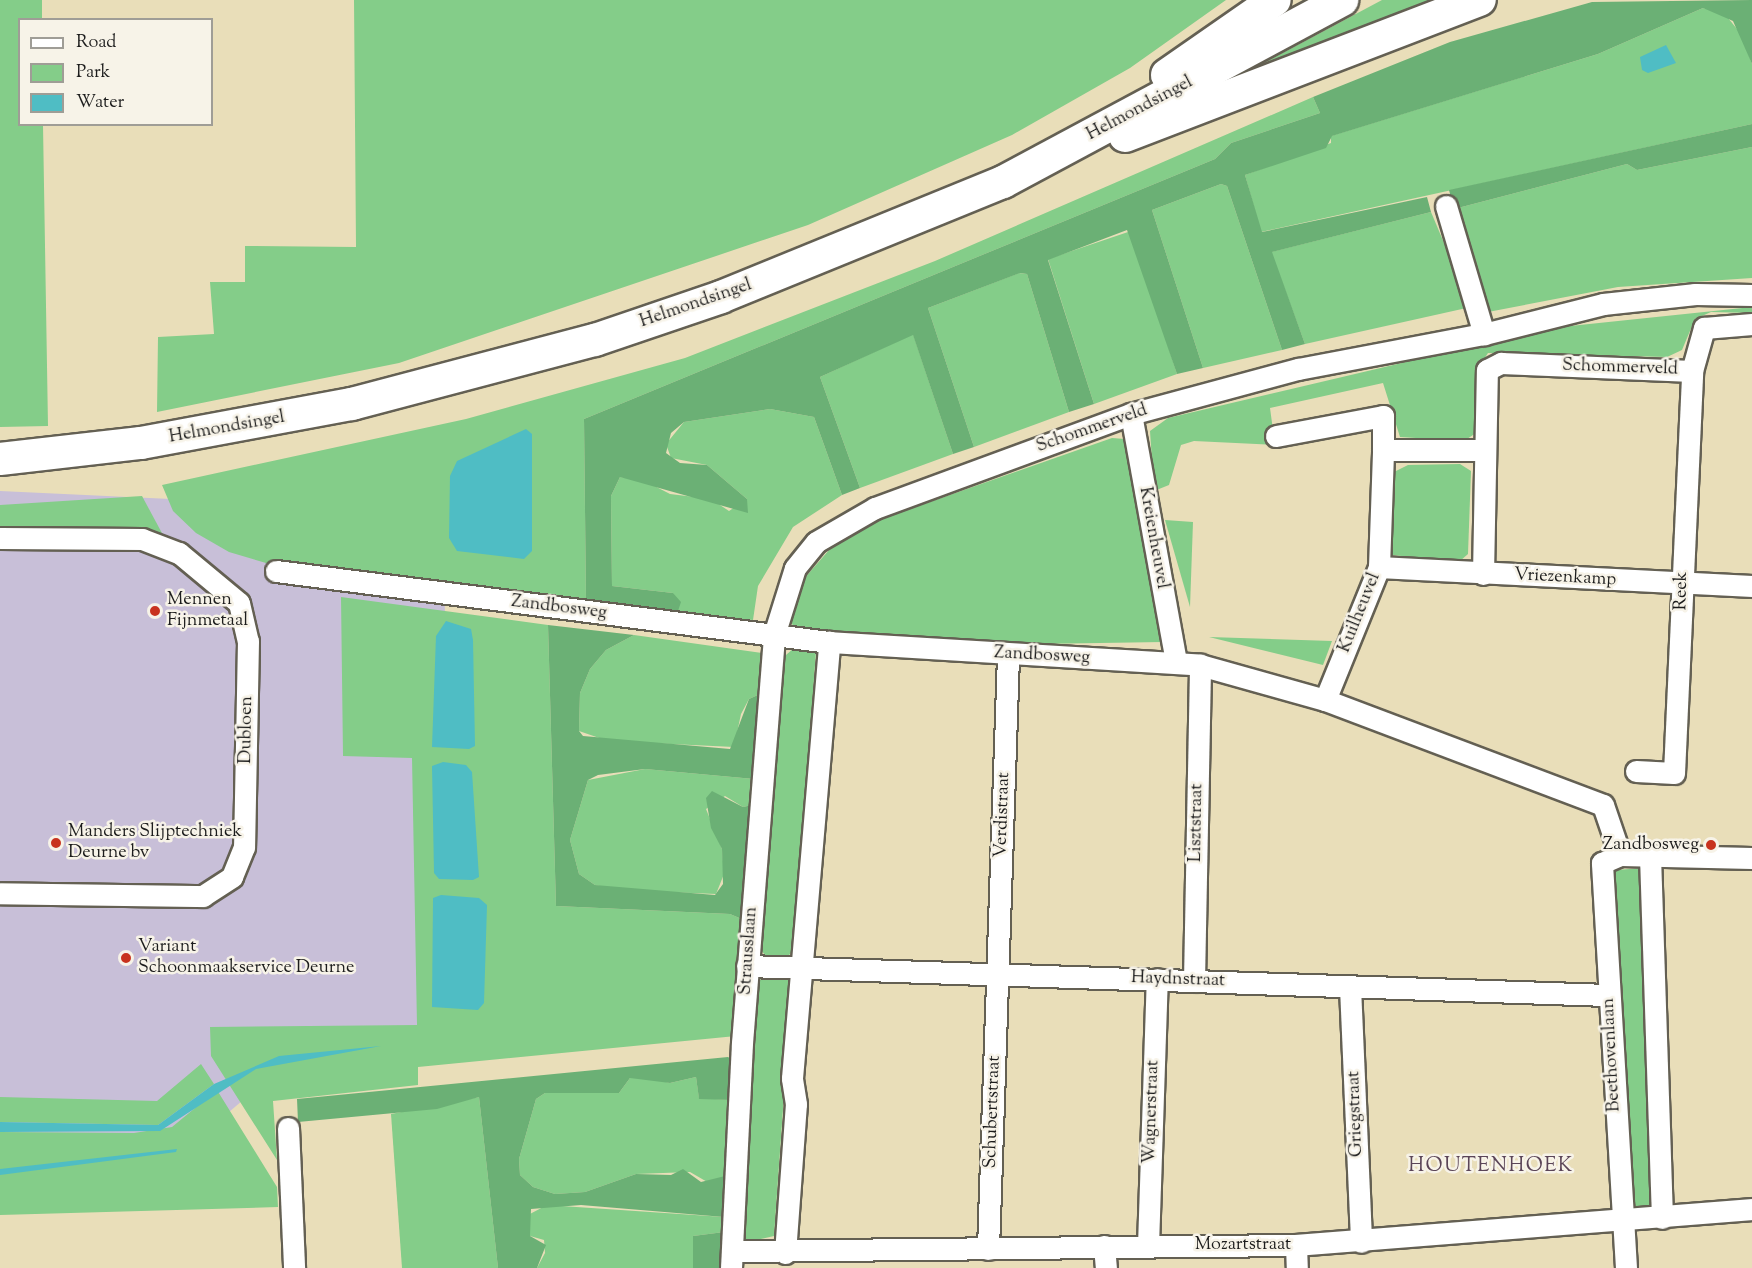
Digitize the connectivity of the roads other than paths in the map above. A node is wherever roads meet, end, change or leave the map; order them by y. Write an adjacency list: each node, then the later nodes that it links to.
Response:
1 (1275, 0): 4 (main road)
2 (1342, 0): 4 (main road, Helmondsingel)
3 (1480, 0): 5 (main road)
4 (1134, 112): 5 (main road, Helmondsingel)
5 (1003, 182): 15 (main road, Helmondsingel)
6 (1446, 206): 9 (street)
7 (1752, 295): 9 (street, Schommerveld)
8 (1752, 324): 10 (street, Schommerveld)
9 (1484, 334): 11 (street, Schommerveld)
10 (1692, 371): 14 (street, Schommerveld); 20 (street, Reek)
11 (1131, 414): 22 (street, Schommerveld); 25 (street, Kreienheuvel)
12 (1276, 436): 13 (street)
13 (1383, 450): 14 (street); 17 (street, Kuilheuvel)
14 (1484, 450): 19 (street)
15 (0, 459)
16 (0, 538): 32 (street, Dubloen)
17 (1379, 567): 19 (street, Vriezenkamp); 27 (street, Kuilheuvel)
18 (276, 571): 22 (street, Zandbosweg)
19 (1483, 574): 20 (street, Vriezenkamp)
20 (1682, 584): 21 (street, Vriezenkamp); 28 (street, Reek)
21 (1752, 586)
22 (774, 635): 23 (street, Zandbosweg); 33 (street, Strausslaan)
23 (829, 642): 24 (street, Zandbosweg); 34 (street)
24 (1008, 655): 25 (street, Zandbosweg); 35 (street, Verdistraat)
25 (1176, 662): 26 (street, Zandbosweg)
26 (1200, 665): 27 (street, Zandbosweg); 37 (street, Lisztstraat)
27 (1325, 700): 29 (street, Zandbosweg)
28 (1636, 771)
29 (1620, 855): 30 (street); 39 (street, Beethovenlaan)
30 (1650, 856): 31 (street); 42 (street)
31 (1752, 858)
32 (0, 893)
33 (747, 966): 34 (street, Haydnstraat); 50 (street, Strausslaan)
34 (801, 969): 35 (street, Haydnstraat); 49 (street)
35 (998, 975): 36 (street, Haydnstraat); 48 (street, Schubertstraat)
36 (1157, 979): 37 (street, Haydnstraat); 45 (street, Wagnerstraat)
37 (1194, 981): 38 (street, Haydnstraat)
38 (1350, 987): 39 (street, Haydnstraat); 44 (street, Griegstraat)
39 (1609, 995): 43 (street, Beethovenlaan)
40 (288, 1128): 51 (street)
41 (1752, 1209): 42 (street, Mozartstraat)
42 (1662, 1218): 43 (street, Mozartstraat)
43 (1622, 1224): 44 (street, Mozartstraat); 54 (street, Beethovenlaan)
44 (1361, 1242): 46 (street, Mozartstraat)
45 (1148, 1245): 46 (street, Mozartstraat); 47 (street, Mozartstraat)
46 (1296, 1245): 53 (street)
47 (1104, 1246): 48 (street, Mozartstraat); 52 (street)
48 (988, 1249): 49 (street, Mozartstraat)
49 (785, 1253): 50 (street, Mozartstraat)
50 (731, 1260)
51 (294, 1268)
52 (1106, 1268)
53 (1296, 1268)
54 (1626, 1268)

